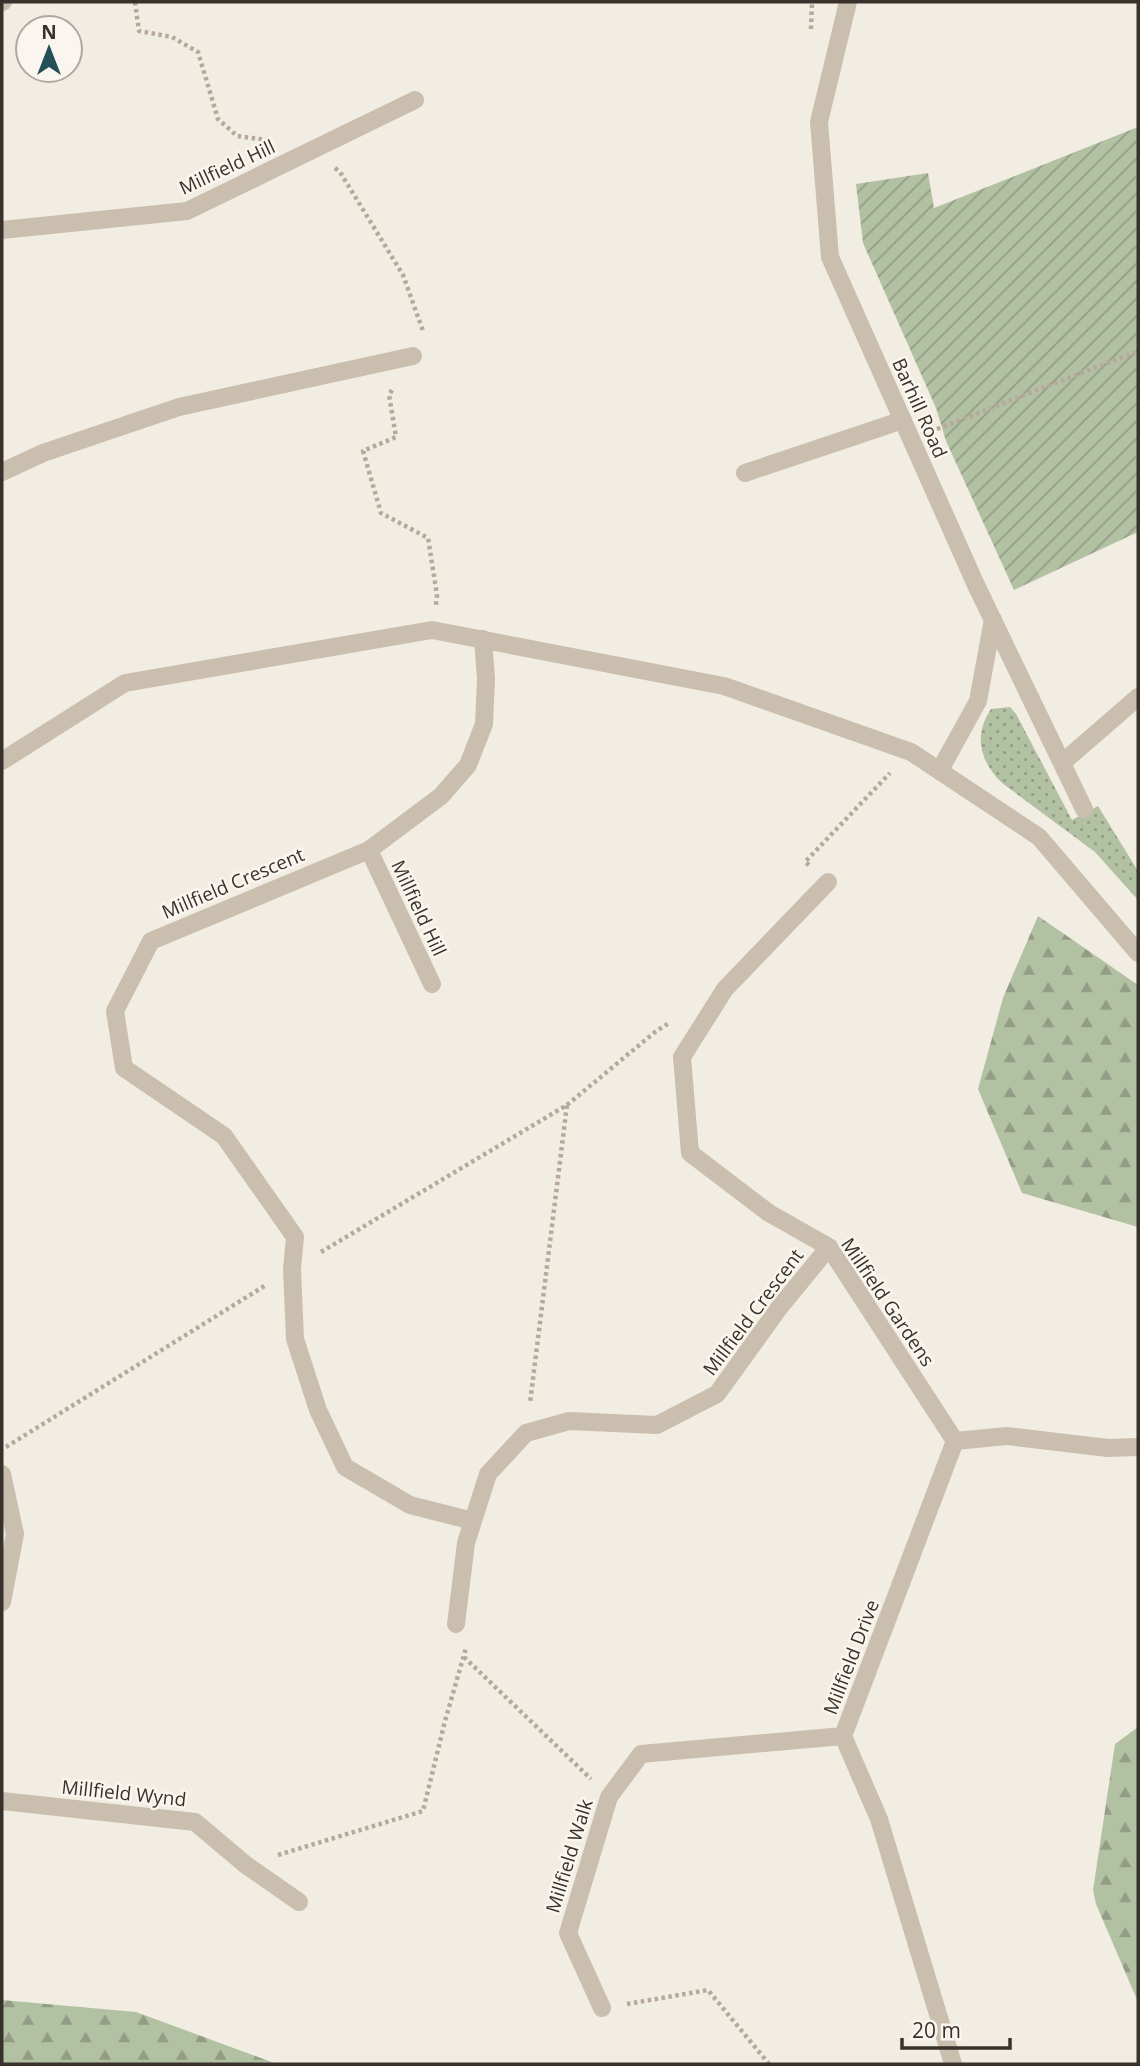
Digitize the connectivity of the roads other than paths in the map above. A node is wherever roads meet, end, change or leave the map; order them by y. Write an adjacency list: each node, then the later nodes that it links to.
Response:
1 (849, 2): 5 (street, Barhill Road)
2 (415, 100): 3 (street, Millfield Hill)
3 (2, 230)
4 (413, 356): 6 (street)
5 (903, 419): 7 (street); 8 (street, Barhill Road)
6 (2, 472)
7 (745, 473)
8 (993, 619): 12 (street, Barhill Road); 13 (street)
9 (483, 639): 11 (street); 13 (street); 15 (street, Millfield Crescent)
10 (1138, 697): 12 (street)
11 (2, 761)
12 (1062, 762): 14 (street, Barhill Road)
13 (940, 770): 17 (street)
14 (1084, 809)
15 (369, 850): 18 (street, Millfield Hill); 23 (street, Millfield Crescent)
16 (828, 882): 19 (street, Millfield Gardens)
17 (1138, 953)
18 (432, 984)
19 (829, 1247): 20 (street, Millfield Gardens); 23 (street, Millfield Crescent)
20 (955, 1441): 21 (street); 26 (street, Millfield Drive)
21 (1138, 1447)
22 (2, 1474): 24 (street)
23 (473, 1521): 25 (street)
24 (2, 1602)
25 (462, 1630)
26 (843, 1736): 29 (street, Millfield Walk); 30 (street, Millfield Drive)
27 (2, 1801): 28 (street, Millfield Wynd)
28 (299, 1902)
29 (602, 2008)
30 (953, 2064)

